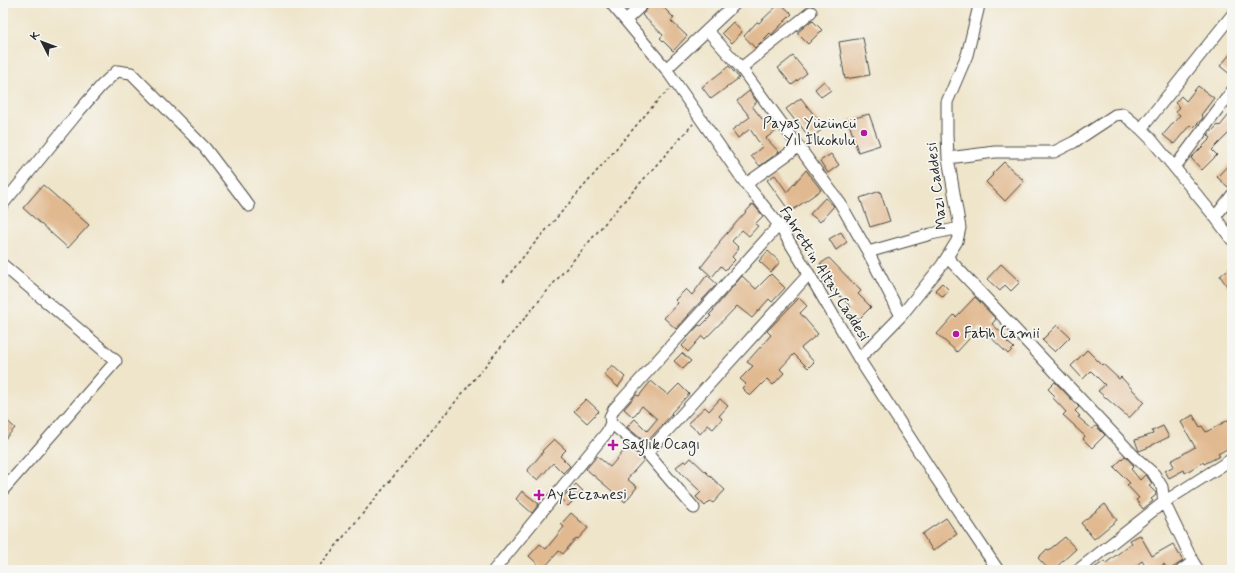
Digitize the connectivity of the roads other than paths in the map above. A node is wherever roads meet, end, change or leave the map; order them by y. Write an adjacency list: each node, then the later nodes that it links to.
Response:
1 (611, 3): 7 (street, Fahrettin Altay Caddesi)
2 (644, 3): 7 (street)
3 (736, 3): 8 (street)
4 (979, 3): 14 (street, Mazı Caddesi)
5 (811, 12): 9 (street)
6 (1232, 15): 12 (street)
7 (626, 20): 10 (street, Fahrettin Altay Caddesi)
8 (707, 30): 9 (street); 10 (street)
9 (741, 68): 13 (street)
10 (666, 69): 16 (street, Fahrettin Altay Caddesi)
11 (1232, 91): 15 (street)
12 (1141, 129): 14 (street); 15 (street)
13 (798, 147): 16 (street); 24 (street)
14 (948, 158): 22 (street, Mazı Caddesi)
15 (1175, 167): 20 (street)
16 (746, 184): 21 (street, Fahrettin Altay Caddesi)
17 (1232, 195): 20 (street)
18 (3, 204): 19 (street)
19 (249, 206)
20 (1215, 217): 23 (street)
21 (779, 225): 27 (street, Fahrettin Altay Caddesi); 30 (street)
22 (960, 228): 24 (street); 25 (street, Mazı Caddesi)
23 (1232, 240)
24 (868, 252): 28 (street)
25 (947, 257): 28 (street, Mazı Caddesi); 34 (street)
26 (3, 265): 33 (street)
27 (809, 274): 29 (street, Fahrettin Altay Caddesi); 31 (street)
28 (901, 316): 29 (street, Mazı Caddesi)
29 (859, 359): 38 (street, Fahrettin Altay Caddesi)
30 (611, 423): 31 (street); 37 (street)
31 (647, 453): 35 (street)
32 (1232, 459): 34 (street)
33 (3, 490)
34 (1164, 502): 36 (street); 39 (street)
35 (694, 508)
36 (1196, 566): 40 (street)
37 (494, 570)
38 (998, 570)
39 (1078, 570)
40 (1182, 570)

